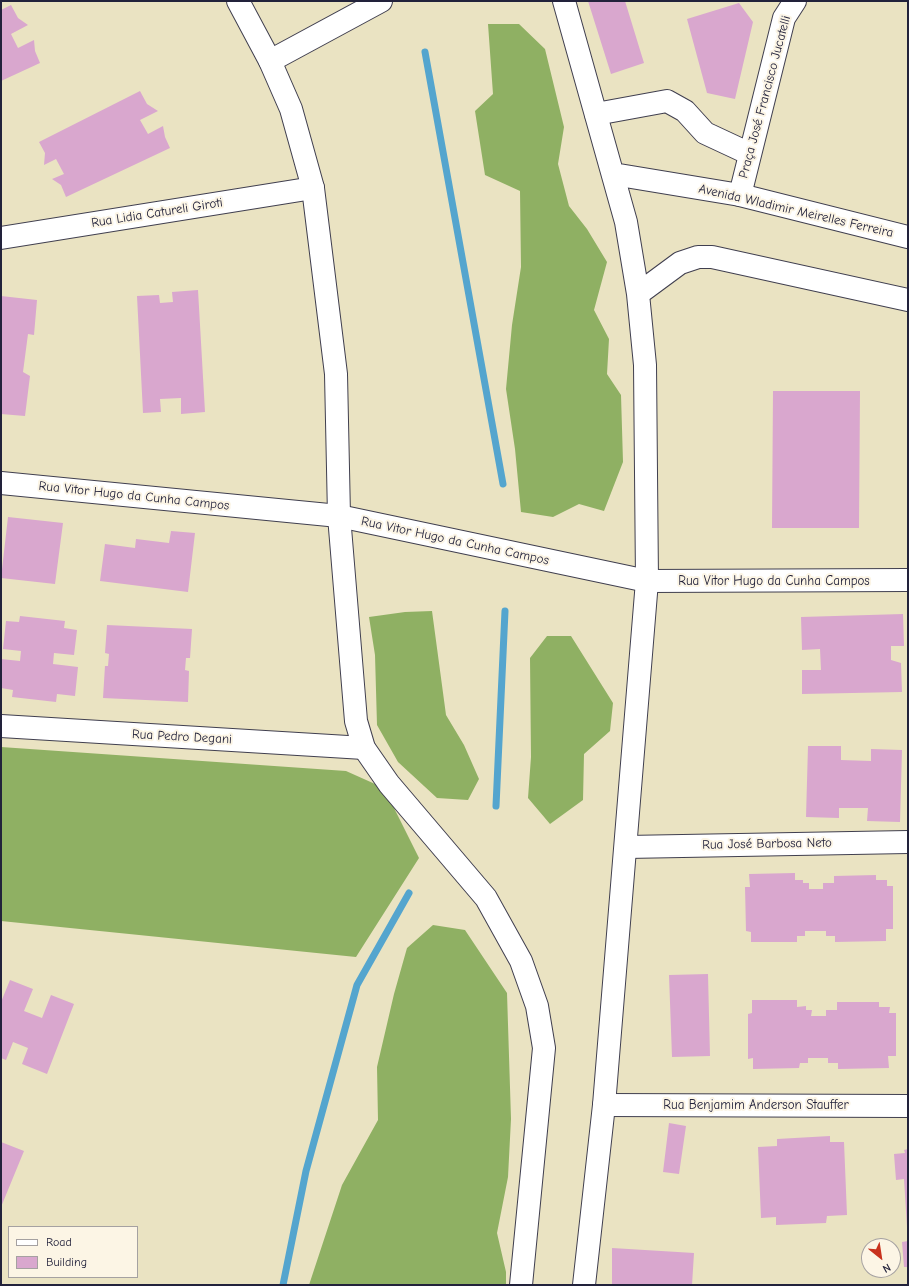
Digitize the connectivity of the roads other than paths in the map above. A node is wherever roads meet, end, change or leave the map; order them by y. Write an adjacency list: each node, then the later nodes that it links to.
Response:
1 (238, 1): 5 (main road)
2 (381, 1): 5 (main road)
3 (564, 1): 6 (main road)
4 (795, 1): 7 (main road, Praça José Francisco Jucatelli)
5 (270, 61): 9 (main road)
6 (596, 114): 7 (main road); 8 (main road)
7 (750, 154): 10 (main road, Praça José Francisco Jucatelli)
8 (613, 174): 10 (main road, Avenida Wladimir Meirelles Ferreira); 13 (main road)
9 (313, 188): 12 (main road, Rua Lidia Catureli Giroti); 16 (main road)
10 (740, 196): 11 (main road, Avenida Wladimir Meirelles Ferreira)
11 (908, 237)
12 (1, 238)
13 (638, 294): 14 (main road); 18 (main road)
14 (908, 300)
15 (1, 483): 16 (main road, Rua Vitor Hugo da Cunha Campos)
16 (339, 516): 18 (main road, Rua Vitor Hugo da Cunha Campos); 20 (main road)
17 (908, 580): 18 (main road, Rua Vitor Hugo da Cunha Campos)
18 (647, 582): 22 (main road)
19 (1, 726): 20 (main road, Rua Pedro Degani)
20 (364, 748): 25 (main road)
21 (908, 842): 22 (main road, Rua José Barbosa Neto)
22 (626, 847): 23 (main road)
23 (604, 1105): 24 (main road, Rua Benjamim Anderson Stauffer); 26 (main road)
24 (908, 1106)
25 (521, 1285)
26 (584, 1285)

